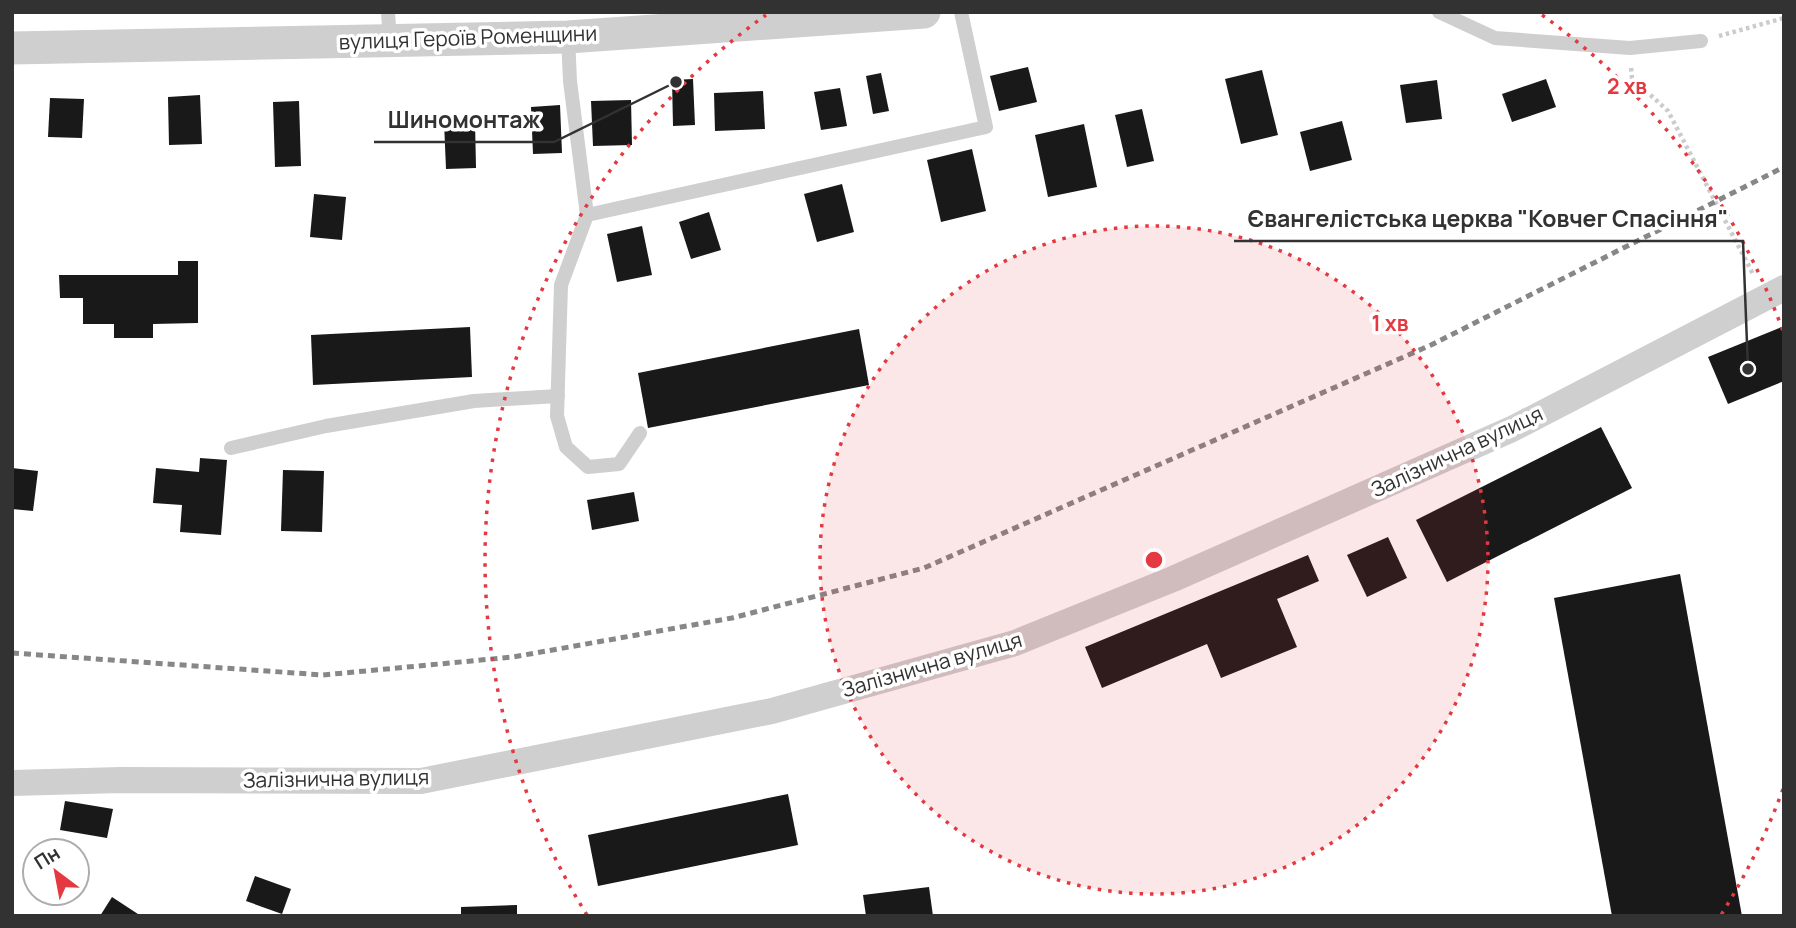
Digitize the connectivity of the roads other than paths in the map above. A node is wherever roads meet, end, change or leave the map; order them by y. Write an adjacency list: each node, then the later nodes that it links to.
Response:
1 (924, 12): 5 (street, вулиця Героїв Роменщини)
2 (961, 12): 8 (lane)
3 (1439, 12): 6 (lane)
4 (389, 27): 5 (street, вулиця Героїв Роменщини); 7 (street, вулиця Героїв Роменщини)
5 (568, 37): 8 (lane)
6 (1701, 41)
7 (12, 48)
8 (587, 215): 10 (lane)
9 (1784, 288): 13 (street, Залізнична вулиця)
10 (558, 396): 11 (lane); 12 (lane)
11 (640, 433)
12 (231, 448)
13 (12, 783)

